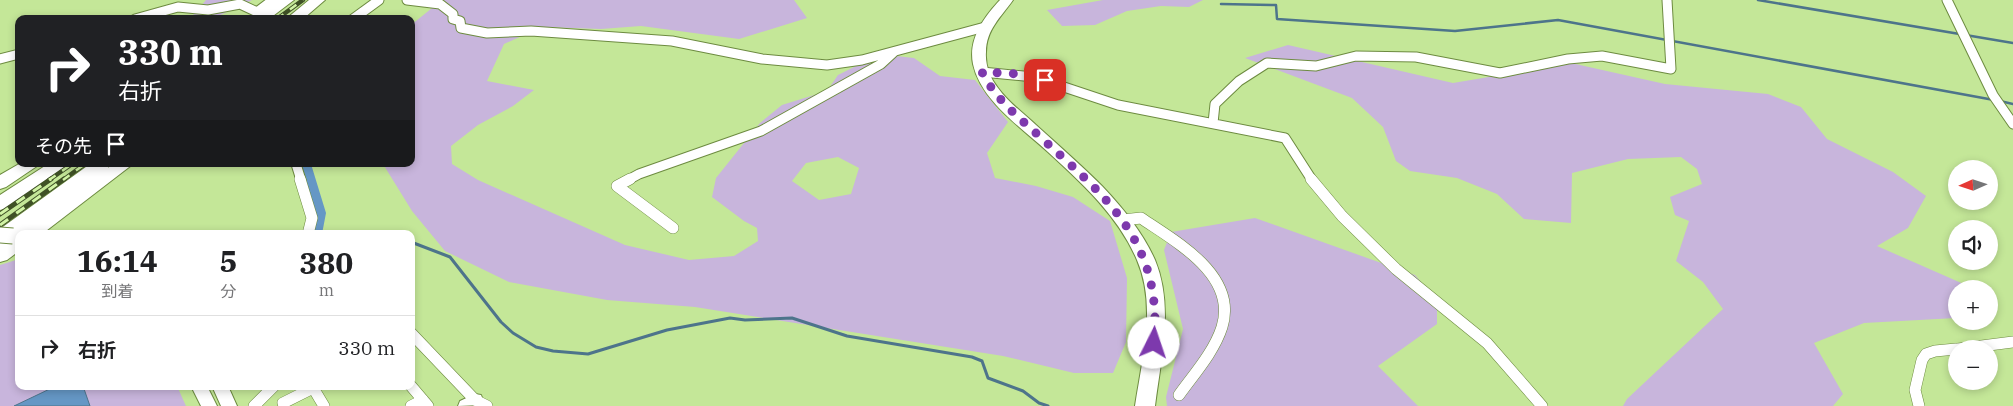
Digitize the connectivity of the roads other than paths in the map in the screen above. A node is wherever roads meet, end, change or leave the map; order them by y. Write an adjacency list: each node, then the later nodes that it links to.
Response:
1 (273, 0): 11 (street)
2 (286, 0): 12 (highway)
3 (291, 0): 13 (highway)
4 (318, 0): 14 (highway)
5 (326, 0): 15 (highway)
6 (379, 0): 16 (street)
7 (407, 0): 18 (street)
8 (1007, 0): 17 (main road)
9 (1667, 0): 22 (street)
10 (1947, 0): 23 (street)
11 (149, 15)
12 (265, 15)
13 (271, 15)
14 (298, 15)
15 (309, 15)
16 (358, 15)
17 (985, 27): 18 (street); 21 (main road)
18 (894, 51): 32 (street)
19 (15, 55): 20 (street)
20 (0, 59)
21 (982, 72): 22 (street); 31 (main road)
22 (1213, 123): 57 (street)
23 (2013, 124)
24 (26, 167): 29 (highway)
25 (56, 167): 30 (highway)
26 (98, 167): 33 (highway)
27 (120, 167): 34 (highway)
28 (297, 167): 35 (street)
29 (0, 183)
30 (0, 204)
31 (1123, 220): 40 (main road); 47 (street)
32 (673, 228)
33 (24, 230)
34 (28, 230)
35 (309, 230)
36 (415, 337): 49 (street)
37 (2013, 342): 38 (street)
38 (1998, 344)
39 (1948, 350): 58 (street)
40 (1151, 374): 55 (main road); 56 (main road)
41 (202, 390): 50 (street)
42 (222, 390): 51 (street)
43 (270, 390): 52 (street)
44 (308, 390): 53 (street)
45 (316, 390): 54 (street)
46 (412, 390): 48 (street)
47 (1179, 395)
48 (421, 404)
49 (476, 404)
50 (209, 406)
51 (230, 406)
52 (254, 406)
53 (284, 406)
54 (324, 406)
55 (1145, 406)
56 (1151, 406)
57 (1542, 406)
58 (1919, 406)

